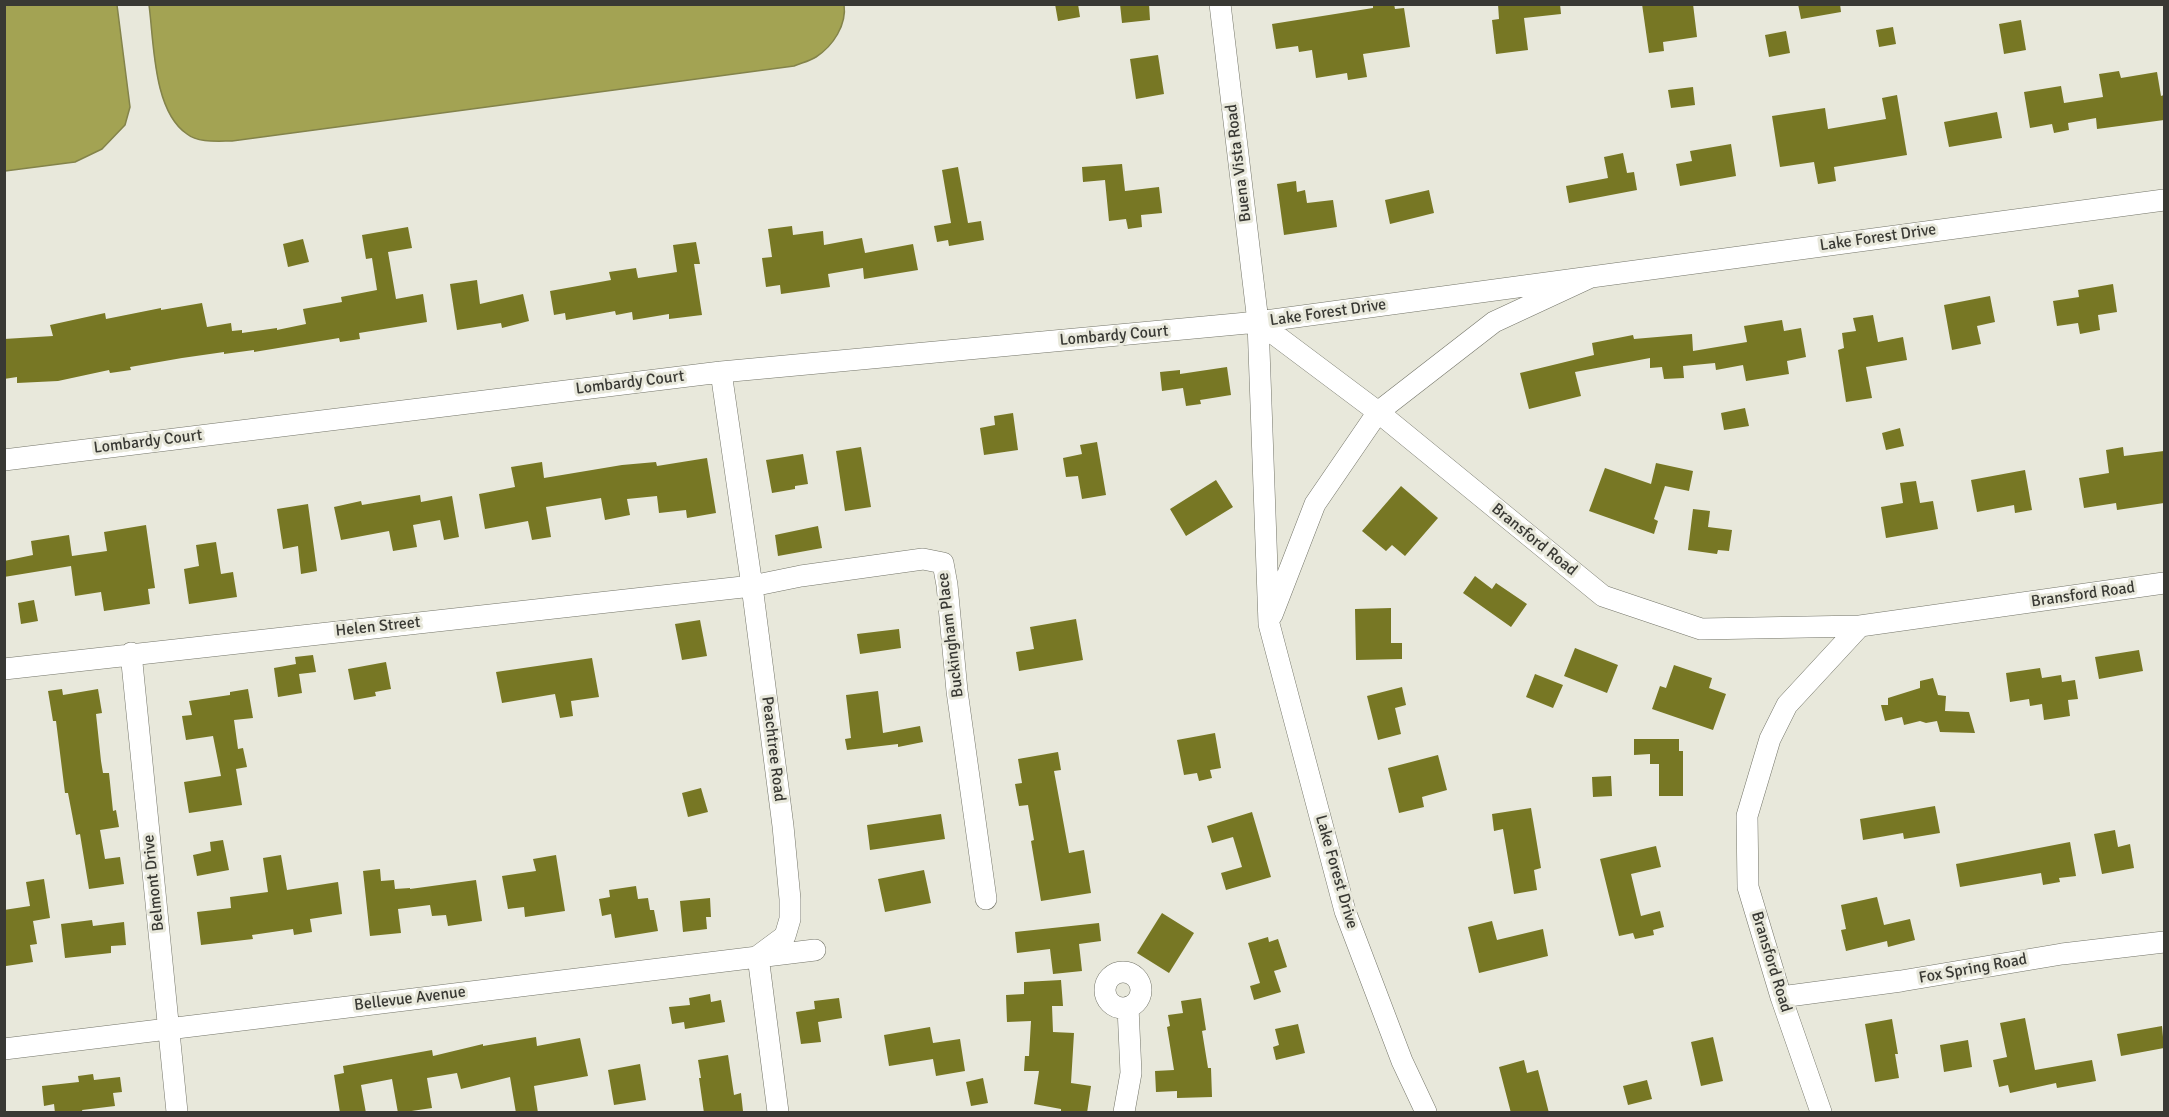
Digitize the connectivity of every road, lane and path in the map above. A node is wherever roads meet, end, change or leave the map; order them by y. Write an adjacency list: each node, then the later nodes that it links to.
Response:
1 (1220, 4): 4 (street, Buena Vista Road)
2 (2164, 200): 3 (street, Lake Forest Drive)
3 (1591, 276): 4 (street, Lake Forest Drive); 6 (street, Lake Forest Drive)
4 (1258, 322): 5 (street, Lombardy Court); 6 (street, Bransford Road); 10 (street, Lake Forest Drive)
5 (721, 372): 7 (street, Lombardy Court); 9 (street, Peachtree Road)
6 (1378, 412): 10 (street, Lake Forest Drive); 11 (street, Bransford Road)
7 (4, 459)
8 (2164, 584): 11 (street, Bransford Road)
9 (752, 586): 12 (street, Helen Street); 14 (street, Buckingham Place); 17 (street, Peachtree Road)
10 (1269, 624): 25 (street, Lake Forest Drive)
11 (1860, 626): 18 (street, Bransford Road)
12 (131, 653): 13 (street, Helen Street); 20 (street, Belmont Drive)
13 (4, 669)
14 (986, 899)
15 (2164, 942): 18 (street, Fox Spring Road)
16 (815, 950): 17 (street, Bellevue Avenue)
17 (758, 957): 20 (street, Bellevue Avenue); 23 (street)
18 (1781, 997): 26 (street, Bransford Road)
19 (1128, 1007): 24 (street)
20 (168, 1029): 21 (street, Bellevue Avenue); 22 (street, Belmont Drive)
21 (4, 1049)
22 (177, 1113)
23 (778, 1113)
24 (1124, 1113)
25 (1426, 1113)
26 (1821, 1113)

